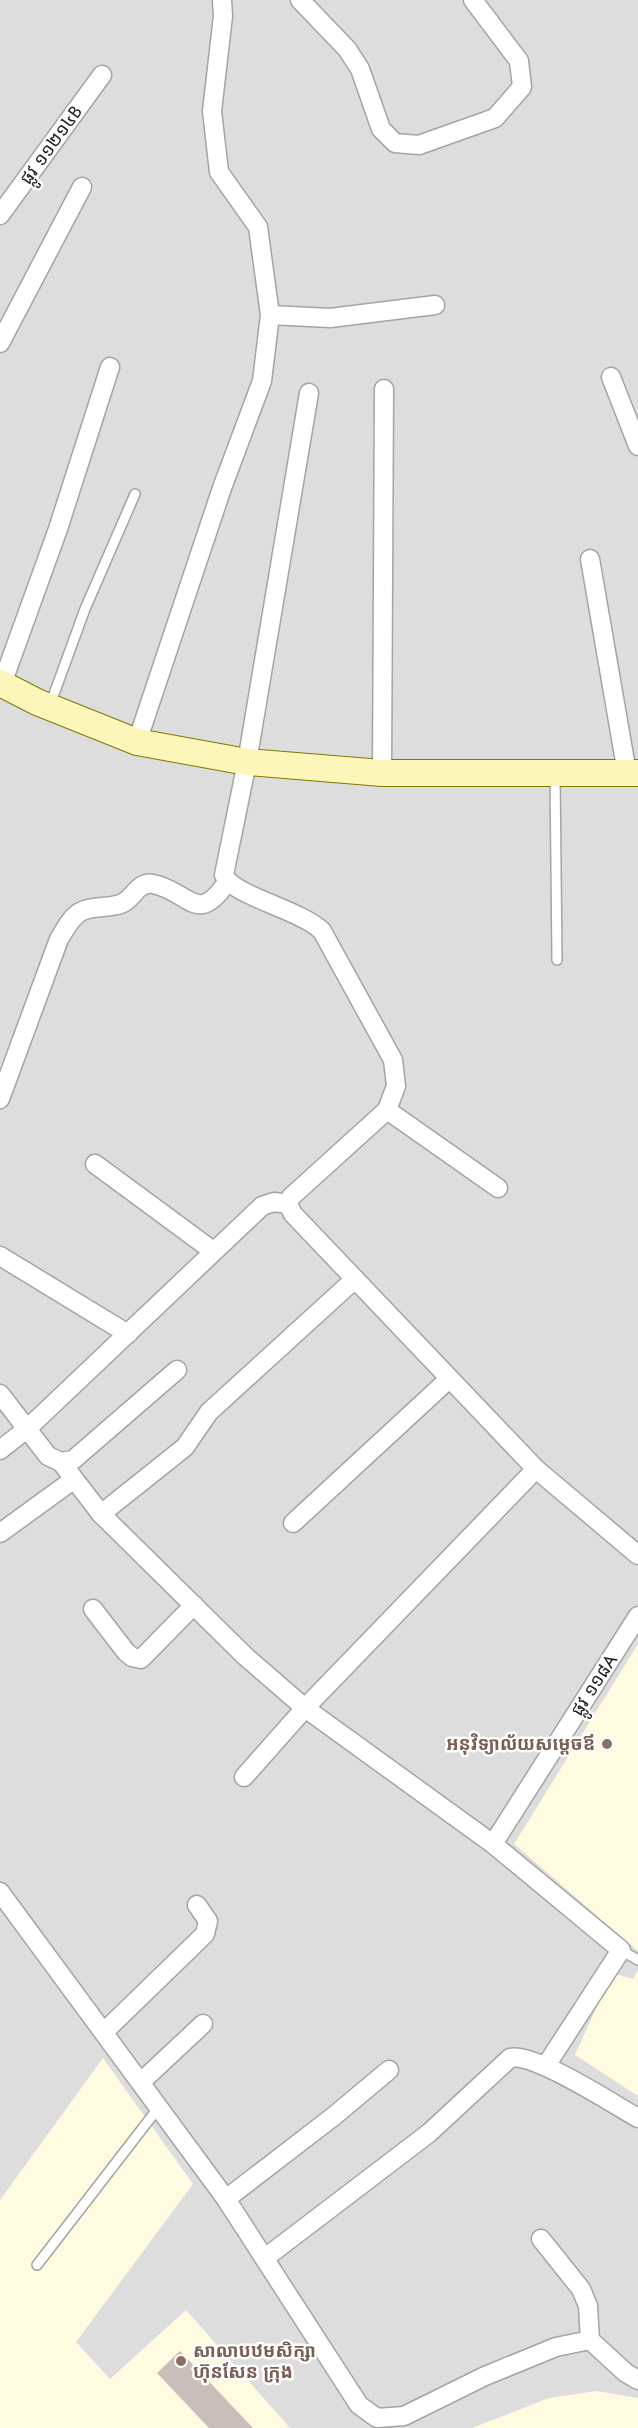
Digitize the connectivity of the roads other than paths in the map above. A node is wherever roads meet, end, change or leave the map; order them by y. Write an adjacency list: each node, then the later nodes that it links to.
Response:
1 (222, 0): 8 (street)
2 (300, 0): 3 (street)
3 (473, 0)
4 (102, 75): 6 (street, ផ្លូវ ១១២១៤B)
5 (82, 187): 9 (street)
6 (0, 215)
7 (435, 305): 8 (street)
8 (270, 315): 19 (street)
9 (0, 343)
10 (110, 367): 17 (street)
11 (611, 377): 14 (street)
12 (384, 389): 22 (street)
13 (309, 393): 20 (street)
14 (638, 446)
15 (135, 494): 18 (lane)
16 (590, 560): 23 (street)
17 (1, 684): 18 (main road)
18 (49, 707): 19 (main road)
19 (137, 742): 20 (main road)
20 (247, 762): 22 (main road); 24 (street)
21 (555, 771): 22 (main road); 23 (main road); 25 (lane)
22 (382, 773)
23 (633, 773)
24 (227, 882): 26 (street); 27 (street)
25 (557, 960)
26 (0, 1100)
27 (387, 1110): 29 (street); 30 (street)
28 (95, 1164): 31 (street)
29 (498, 1188)
30 (288, 1204): 31 (street); 33 (street)
31 (213, 1251): 34 (street)
32 (0, 1256): 34 (street)
33 (355, 1279): 36 (street); 43 (street)
34 (128, 1334): 38 (street)
35 (177, 1370): 40 (street)
36 (449, 1379): 41 (street); 44 (street)
37 (0, 1394): 38 (street)
38 (28, 1428): 39 (street); 40 (street)
39 (0, 1450)
40 (61, 1462): 42 (street)
41 (536, 1469): 46 (street); 50 (street)
42 (73, 1480): 43 (street); 45 (street)
43 (101, 1514): 47 (street)
44 (293, 1522)
45 (0, 1533)
46 (638, 1555)
47 (194, 1605): 48 (street); 50 (street)
48 (93, 1609)
49 (638, 1616): 52 (street, ផ្លូវ ១១៨A)
50 (305, 1708): 51 (street); 52 (street)
51 (244, 1777)
52 (493, 1844): 55 (street)
53 (0, 1892): 58 (street)
54 (197, 1905): 58 (street)
55 (621, 1950): 56 (lane); 59 (street)
56 (638, 1960)
57 (203, 2024): 61 (street)
58 (104, 2032): 61 (street)
59 (550, 2067): 63 (street); 66 (street)
60 (389, 2070): 64 (street)
61 (141, 2082): 62 (street)
62 (159, 2107): 64 (street); 67 (lane)
63 (638, 2118)
64 (226, 2199): 66 (street)
65 (541, 2239): 68 (street)
66 (265, 2258): 68 (street)
67 (38, 2265)
68 (590, 2340): 69 (street)
69 (638, 2380)

